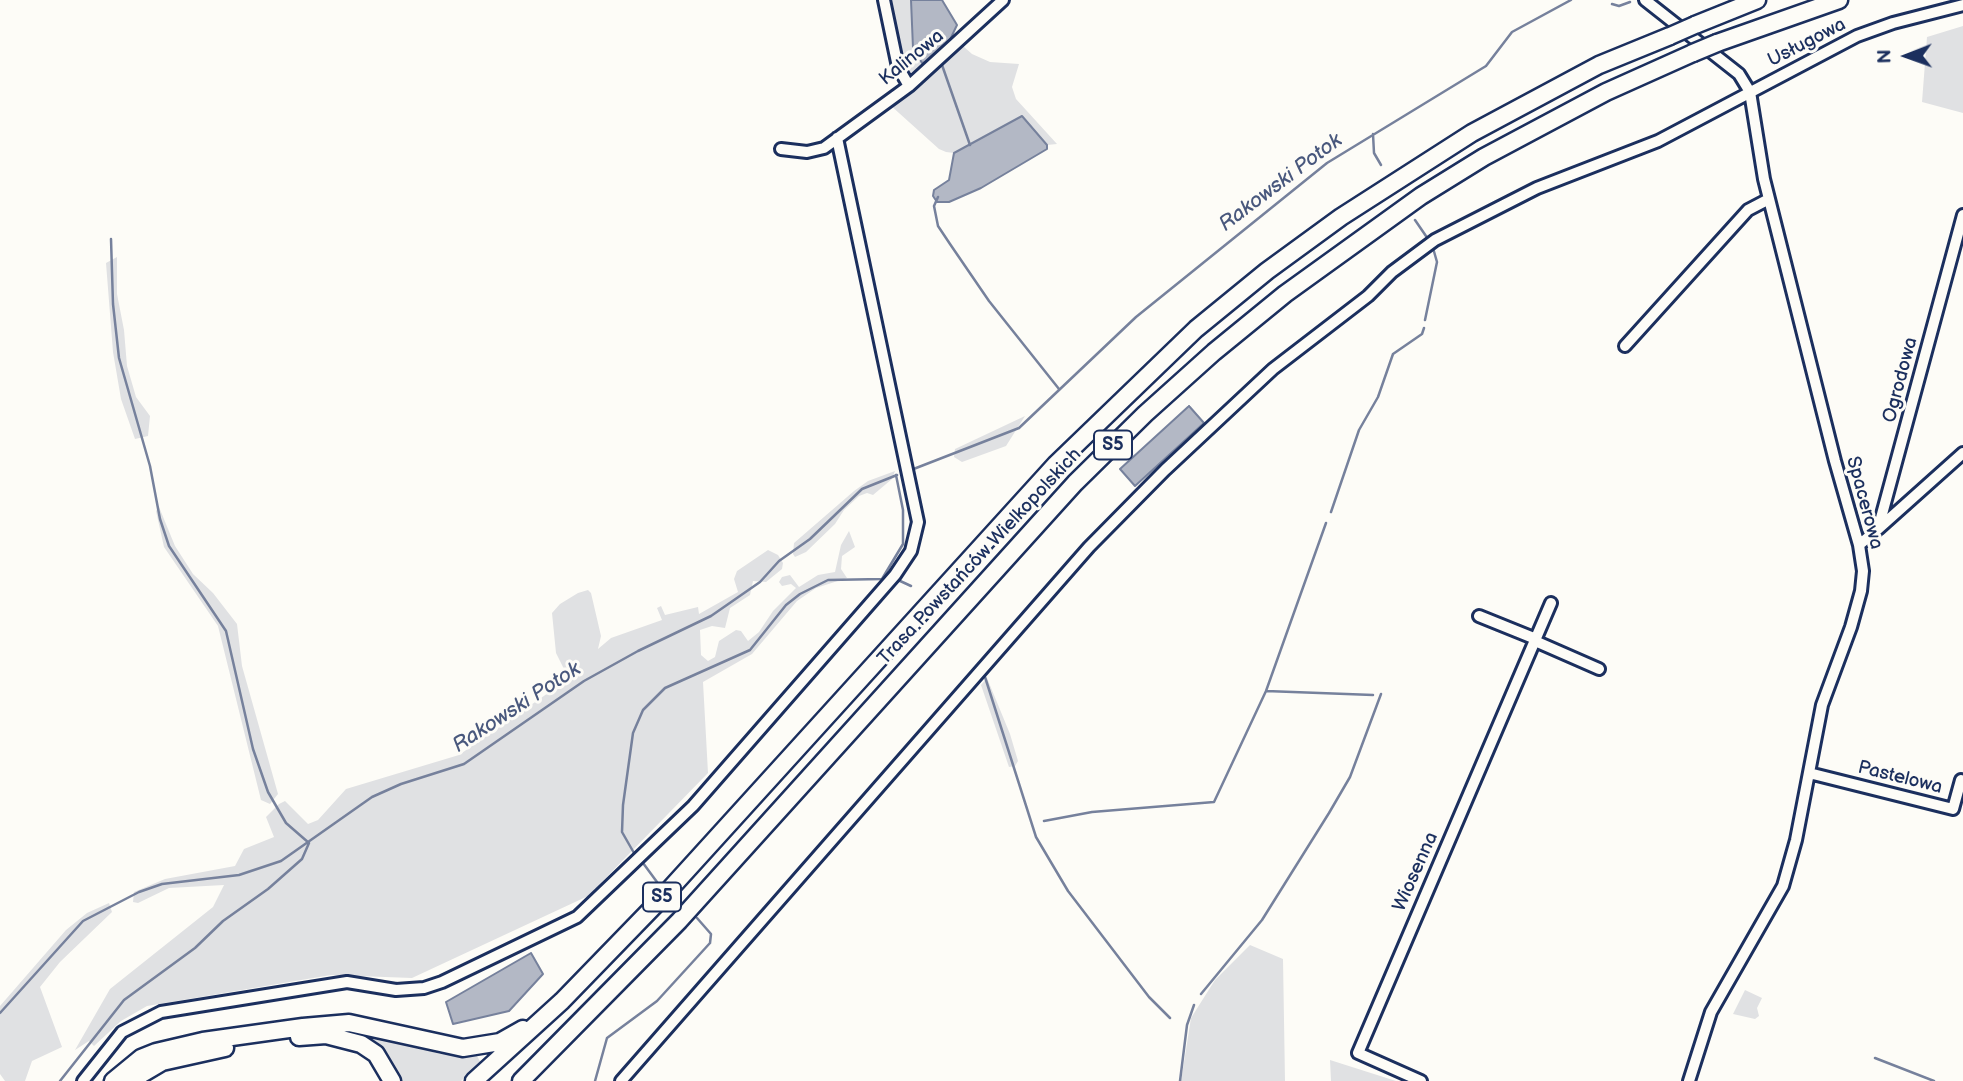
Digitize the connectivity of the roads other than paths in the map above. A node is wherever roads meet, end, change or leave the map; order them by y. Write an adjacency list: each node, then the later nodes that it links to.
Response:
1 (884, 0): 7 (street)
2 (1003, 0): 7 (street, Kalinowa)
3 (1645, 0): 8 (street)
4 (1757, 0): 23 (highway, Trasa Powstańców Wielkopolskich / S5, bridge)
5 (1839, 0): 29 (highway, Trasa Powstańców Wielkopolskich / S5, bridge)
6 (1963, 5): 8 (street, Usługowa)
7 (909, 86): 9 (street, Kalinowa)
8 (1750, 92): 11 (street, Spacerowa); 30 (street, Usługowa)
9 (837, 138): 10 (street, Kalinowa); 24 (street)
10 (780, 149)
11 (1769, 199): 13 (street); 16 (street, Spacerowa)
12 (1963, 215): 15 (street, Ogrodowa)
13 (1625, 345)
14 (1963, 453): 15 (street)
15 (1878, 529): 16 (street)
16 (1859, 544): 21 (street, Spacerowa)
17 (1551, 603): 19 (street, Wiosenna)
18 (1479, 616): 19 (street)
19 (1535, 640): 20 (street); 31 (street, Wiosenna)
20 (1599, 669)
21 (1809, 773): 22 (street, Pastelowa); 32 (street, Spacerowa)
22 (1961, 780)
23 (562, 1001): 25 (highway); 28 (highway, Trasa Powstańców Wielkopolskich / S5)
24 (83, 1081)
25 (113, 1081)
26 (130, 1081): 27 (highway)
27 (393, 1081)
28 (474, 1081)
29 (521, 1081)
30 (621, 1081)
31 (1421, 1081)
32 (1689, 1081)

